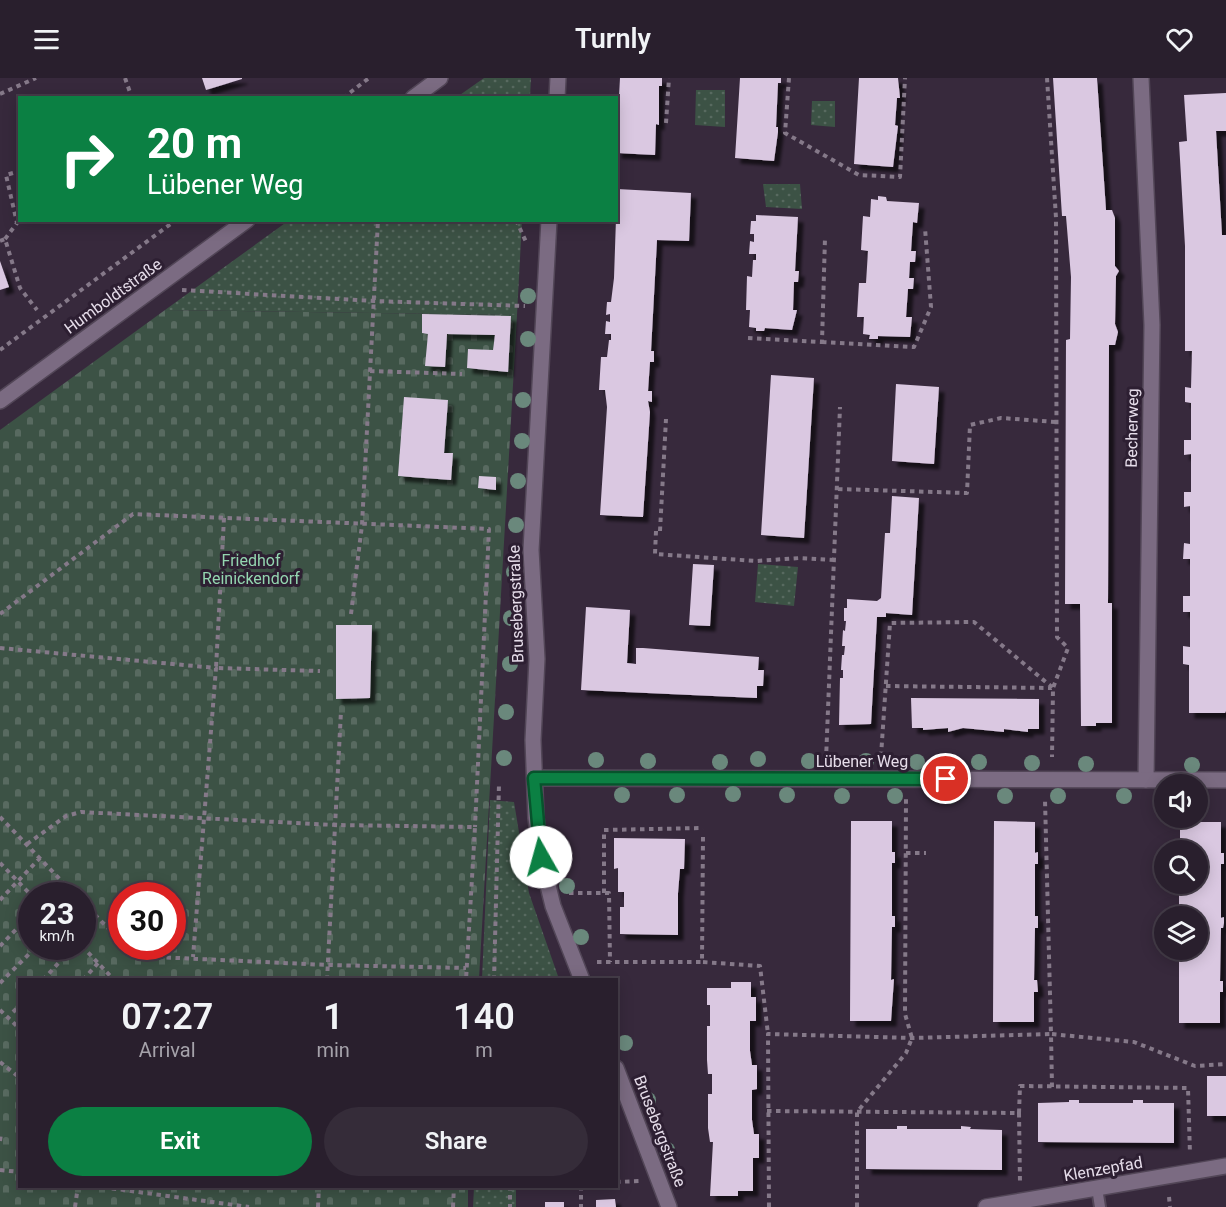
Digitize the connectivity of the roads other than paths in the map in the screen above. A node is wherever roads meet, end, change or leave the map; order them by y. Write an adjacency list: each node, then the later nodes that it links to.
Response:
1 (440, 78): 4 (street)
2 (558, 78): 5 (street)
3 (1141, 78): 10 (street, Becherweg)
4 (416, 96)
5 (557, 96)
6 (244, 222): 8 (street, Humboldtstraße)
7 (549, 222): 9 (street, Brusebergstraße)
8 (0, 401)
9 (534, 778): 10 (street, Lübener Weg); 12 (street, Brusebergstraße)
10 (1146, 780): 11 (street, Lübener Weg)
11 (1226, 780)
12 (581, 978)
13 (618, 1073): 16 (street, Brusebergstraße)
14 (1226, 1166): 15 (street, Klenzepfad)
15 (1097, 1188): 17 (street, Klenzepfad); 18 (lane)
16 (669, 1207)
17 (986, 1207)
18 (1100, 1207)

